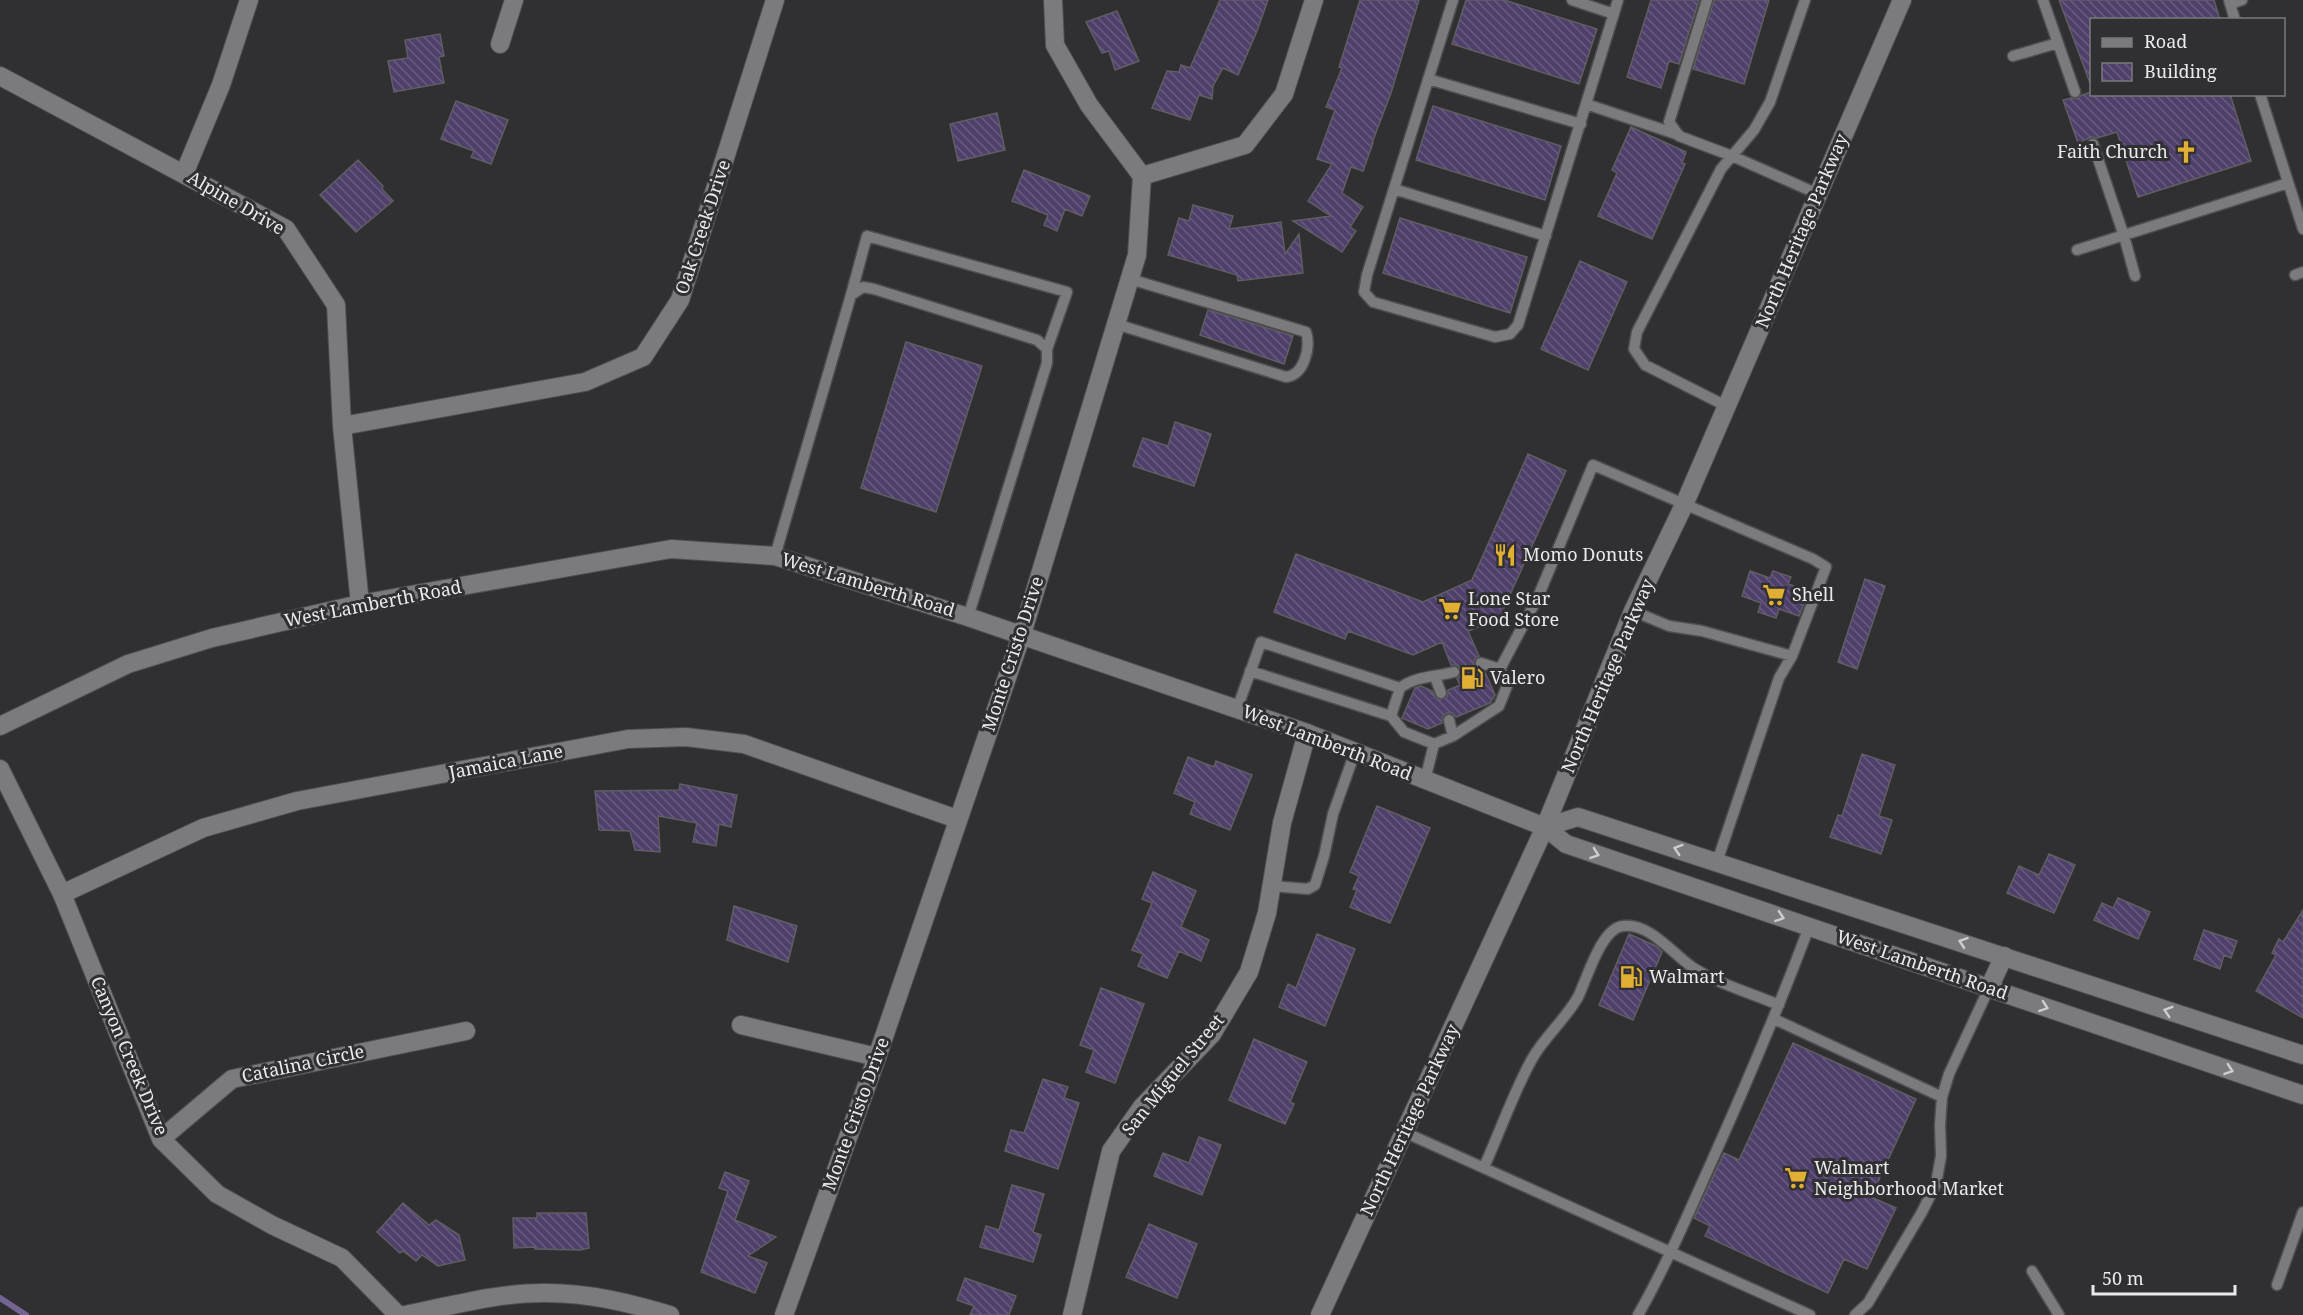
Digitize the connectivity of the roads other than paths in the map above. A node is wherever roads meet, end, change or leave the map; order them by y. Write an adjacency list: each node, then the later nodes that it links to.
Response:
1 (249, 0): 29 (street)
2 (514, 0): 18 (street)
3 (775, 0): 44 (street, Oak Creek Drive)
4 (1053, 0): 30 (street)
5 (1314, 0): 30 (street)
6 (1453, 0): 21 (lane)
7 (1572, 0): 15 (lane)
8 (1618, 0): 15 (lane)
9 (1707, 0): 26 (lane)
10 (1805, 0): 28 (lane)
11 (1902, 0): 33 (street, North Heritage Parkway)
12 (2043, 0): 17 (lane)
13 (2242, 0): 14 (lane)
14 (2230, 2): 16 (lane)
15 (1614, 14): 24 (lane)
16 (2234, 18)
17 (2058, 43): 19 (lane); 22 (lane)
18 (500, 44)
19 (2013, 56)
20 (0, 76): 29 (street, Alpine Drive)
21 (1428, 79): 25 (lane); 32 (lane)
22 (2075, 92)
23 (2261, 96): 31 (lane)
24 (1586, 104): 25 (lane); 26 (lane)
25 (1581, 124): 35 (lane)
26 (1679, 136): 28 (lane)
27 (2092, 144): 36 (lane)
28 (1732, 156): 33 (lane); 43 (lane)
29 (184, 174): 44 (street, Alpine Drive)
30 (1142, 176): 39 (street, Monte Cristo Drive)
31 (2288, 183): 34 (lane); 36 (lane)
32 (1394, 189): 35 (lane); 35 (lane)
33 (1818, 194): 43 (street, North Heritage Parkway)
34 (2303, 229)
35 (1546, 236)
36 (2124, 236): 37 (lane); 38 (lane)
37 (2077, 250)
38 (2135, 276)
39 (1130, 279): 41 (street, Monte Cristo Drive); 41 (lane)
40 (851, 295): 42 (lane); 42 (lane); 46 (lane)
41 (1116, 324): 50 (street, Monte Cristo Drive)
42 (1047, 349): 49 (lane)
43 (1726, 406): 45 (street, North Heritage Parkway)
44 (342, 426): 47 (street, Alpine Drive)
45 (1684, 505): 48 (street, North Heritage Parkway); 51 (lane); 53 (lane)
46 (775, 556): 47 (street, West Lamberth Road); 49 (street, West Lamberth Road)
47 (360, 604): 62 (street, West Lamberth Road)
48 (1633, 611): 51 (lane); 70 (street, North Heritage Parkway)
49 (968, 616): 50 (street, West Lamberth Road)
50 (1022, 634): 59 (street, West Lamberth Road); 69 (street, Monte Cristo Drive)
51 (1792, 656): 71 (lane)
52 (1481, 663): 53 (lane)
53 (1500, 669): 64 (lane)
54 (1250, 671): 57 (lane); 59 (lane); 60 (lane)
55 (1454, 672): 56 (lane)
56 (1435, 677): 57 (lane); 58 (lane)
57 (1400, 688): 60 (lane)
58 (1441, 693)
59 (1237, 709): 63 (street, West Lamberth Road)
60 (1391, 716): 65 (lane)
61 (1449, 720): 64 (lane)
62 (0, 726)
63 (1306, 733): 66 (street, West Lamberth Road); 72 (street, San Miguel Street)
64 (1454, 736): 65 (lane)
65 (1434, 744): 68 (lane)
66 (1355, 752): 68 (street, West Lamberth Road); 72 (lane)
67 (0, 769): 73 (street, Canyon Creek Drive)
68 (1425, 780): 70 (street, West Lamberth Road)
69 (957, 819): 73 (street, Jamaica Lane); 82 (street, Monte Cristo Drive)
70 (1545, 827): 71 (street, West Lamberth Road, one-way to 70); 74 (street, West Lamberth Road, one-way to 74); 85 (street, North Heritage Parkway)
71 (1717, 862): 75 (street, West Lamberth Road, one-way to 71)
72 (1272, 886): 96 (street, San Miguel Street)
73 (62, 894): 86 (street, Canyon Creek Drive)
74 (1809, 927): 76 (street, West Lamberth Road); 77 (lane)
75 (2004, 956): 76 (street); 81 (street, West Lamberth Road, one-way to 75)
76 (1989, 988): 83 (street, West Lamberth Road, one-way to 83); 84 (lane)
77 (1779, 1005): 78 (lane); 87 (lane)
78 (1774, 1019): 84 (lane); 89 (lane)
79 (741, 1025): 82 (street)
80 (466, 1031): 86 (street, Catalina Circle)
81 (2303, 1055)
82 (877, 1058): 95 (street, Monte Cristo Drive)
83 (2303, 1095)
84 (1942, 1097): 100 (lane)
85 (1404, 1132): 87 (lane); 97 (street, North Heritage Parkway)
86 (161, 1139): 92 (street, Canyon Creek Drive)
87 (1484, 1167): 89 (lane)
88 (2303, 1212): 91 (lane)
89 (1671, 1251): 98 (lane); 99 (lane)
90 (2032, 1271): 101 (lane)
91 (2277, 1285)
92 (398, 1315)
93 (405, 1315): 94 (street)
94 (670, 1315)
95 (784, 1315)
96 (1072, 1315)
97 (1320, 1315)
98 (1638, 1315)
99 (1810, 1315)
100 (1855, 1315)
101 (2060, 1315)

